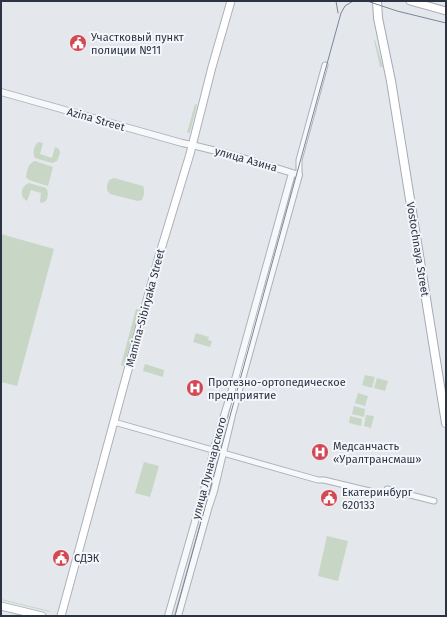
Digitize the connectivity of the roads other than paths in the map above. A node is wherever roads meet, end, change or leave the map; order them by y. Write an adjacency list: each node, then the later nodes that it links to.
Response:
1 (231, 1): 7 (main road, Mamina-Sibiryaka Street)
2 (376, 1): 12 (main road)
3 (410, 1): 4 (main road)
4 (446, 11)
5 (325, 65): 8 (street, улица Луначарского)
6 (1, 92): 7 (street, Azina Street)
7 (192, 145): 9 (street, улица Азина); 11 (main road, Mamina-Sibiryaka Street)
8 (299, 160): 9 (street, улица Луначарского); 10 (street, улица Луначарского)
9 (292, 173): 10 (street, улица Азина); 13 (street, улица Луначарского)
10 (299, 175): 14 (street, улица Луначарского)
11 (114, 422): 13 (street); 18 (main road, Mamina-Sibiryaka Street)
12 (446, 423)
13 (214, 451): 14 (street); 19 (street, улица Луначарского)
14 (223, 454): 15 (street); 20 (street, улица Луначарского)
15 (434, 501)
16 (1, 606): 17 (main road)
17 (42, 616)
18 (61, 616)
19 (168, 616)
20 (178, 616)

